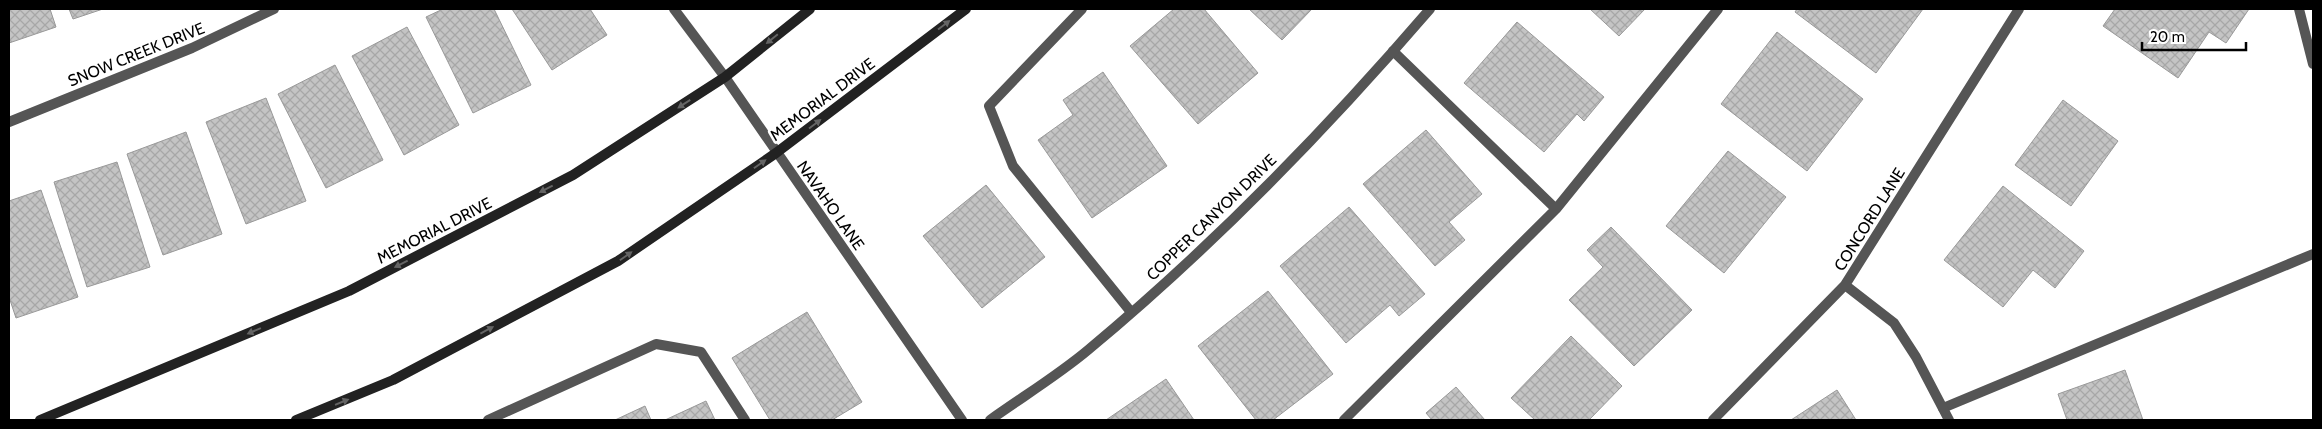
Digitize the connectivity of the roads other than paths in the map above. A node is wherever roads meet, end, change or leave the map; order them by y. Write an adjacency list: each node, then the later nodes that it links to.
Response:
1 (274, 9): 13 (street, SNOW CREEK DRIVE)
2 (674, 9): 12 (street, NAVAHO LANE)
3 (810, 9): 12 (main road, MEMORIAL DRIVE, one-way to 12)
4 (966, 9): 14 (main road, MEMORIAL DRIVE, one-way to 4)
5 (1082, 9): 18 (street)
6 (1430, 9): 10 (street, COPPER CANYON DRIVE)
7 (1718, 9): 15 (street)
8 (2019, 9): 17 (street, CONCORD LANE)
9 (2298, 9): 11 (street)
10 (1393, 51): 15 (street); 18 (street, COPPER CANYON DRIVE)
11 (2313, 64)
12 (725, 77): 14 (street, NAVAHO LANE); 20 (main road, MEMORIAL DRIVE, one-way to 20)
13 (9, 122)
14 (776, 153): 21 (main road, MEMORIAL DRIVE, one-way to 14); 24 (street, NAVAHO LANE)
15 (1556, 209): 26 (street)
16 (2313, 254): 19 (street)
17 (1845, 285): 19 (street); 27 (street, CONCORD LANE)
18 (1132, 312): 25 (street, COPPER CANYON DRIVE)
19 (1943, 408): 28 (street)
20 (40, 420)
21 (296, 420)
22 (488, 420): 23 (street)
23 (745, 420)
24 (962, 420)
25 (990, 420)
26 (1344, 420)
27 (1713, 420)
28 (1950, 420)

